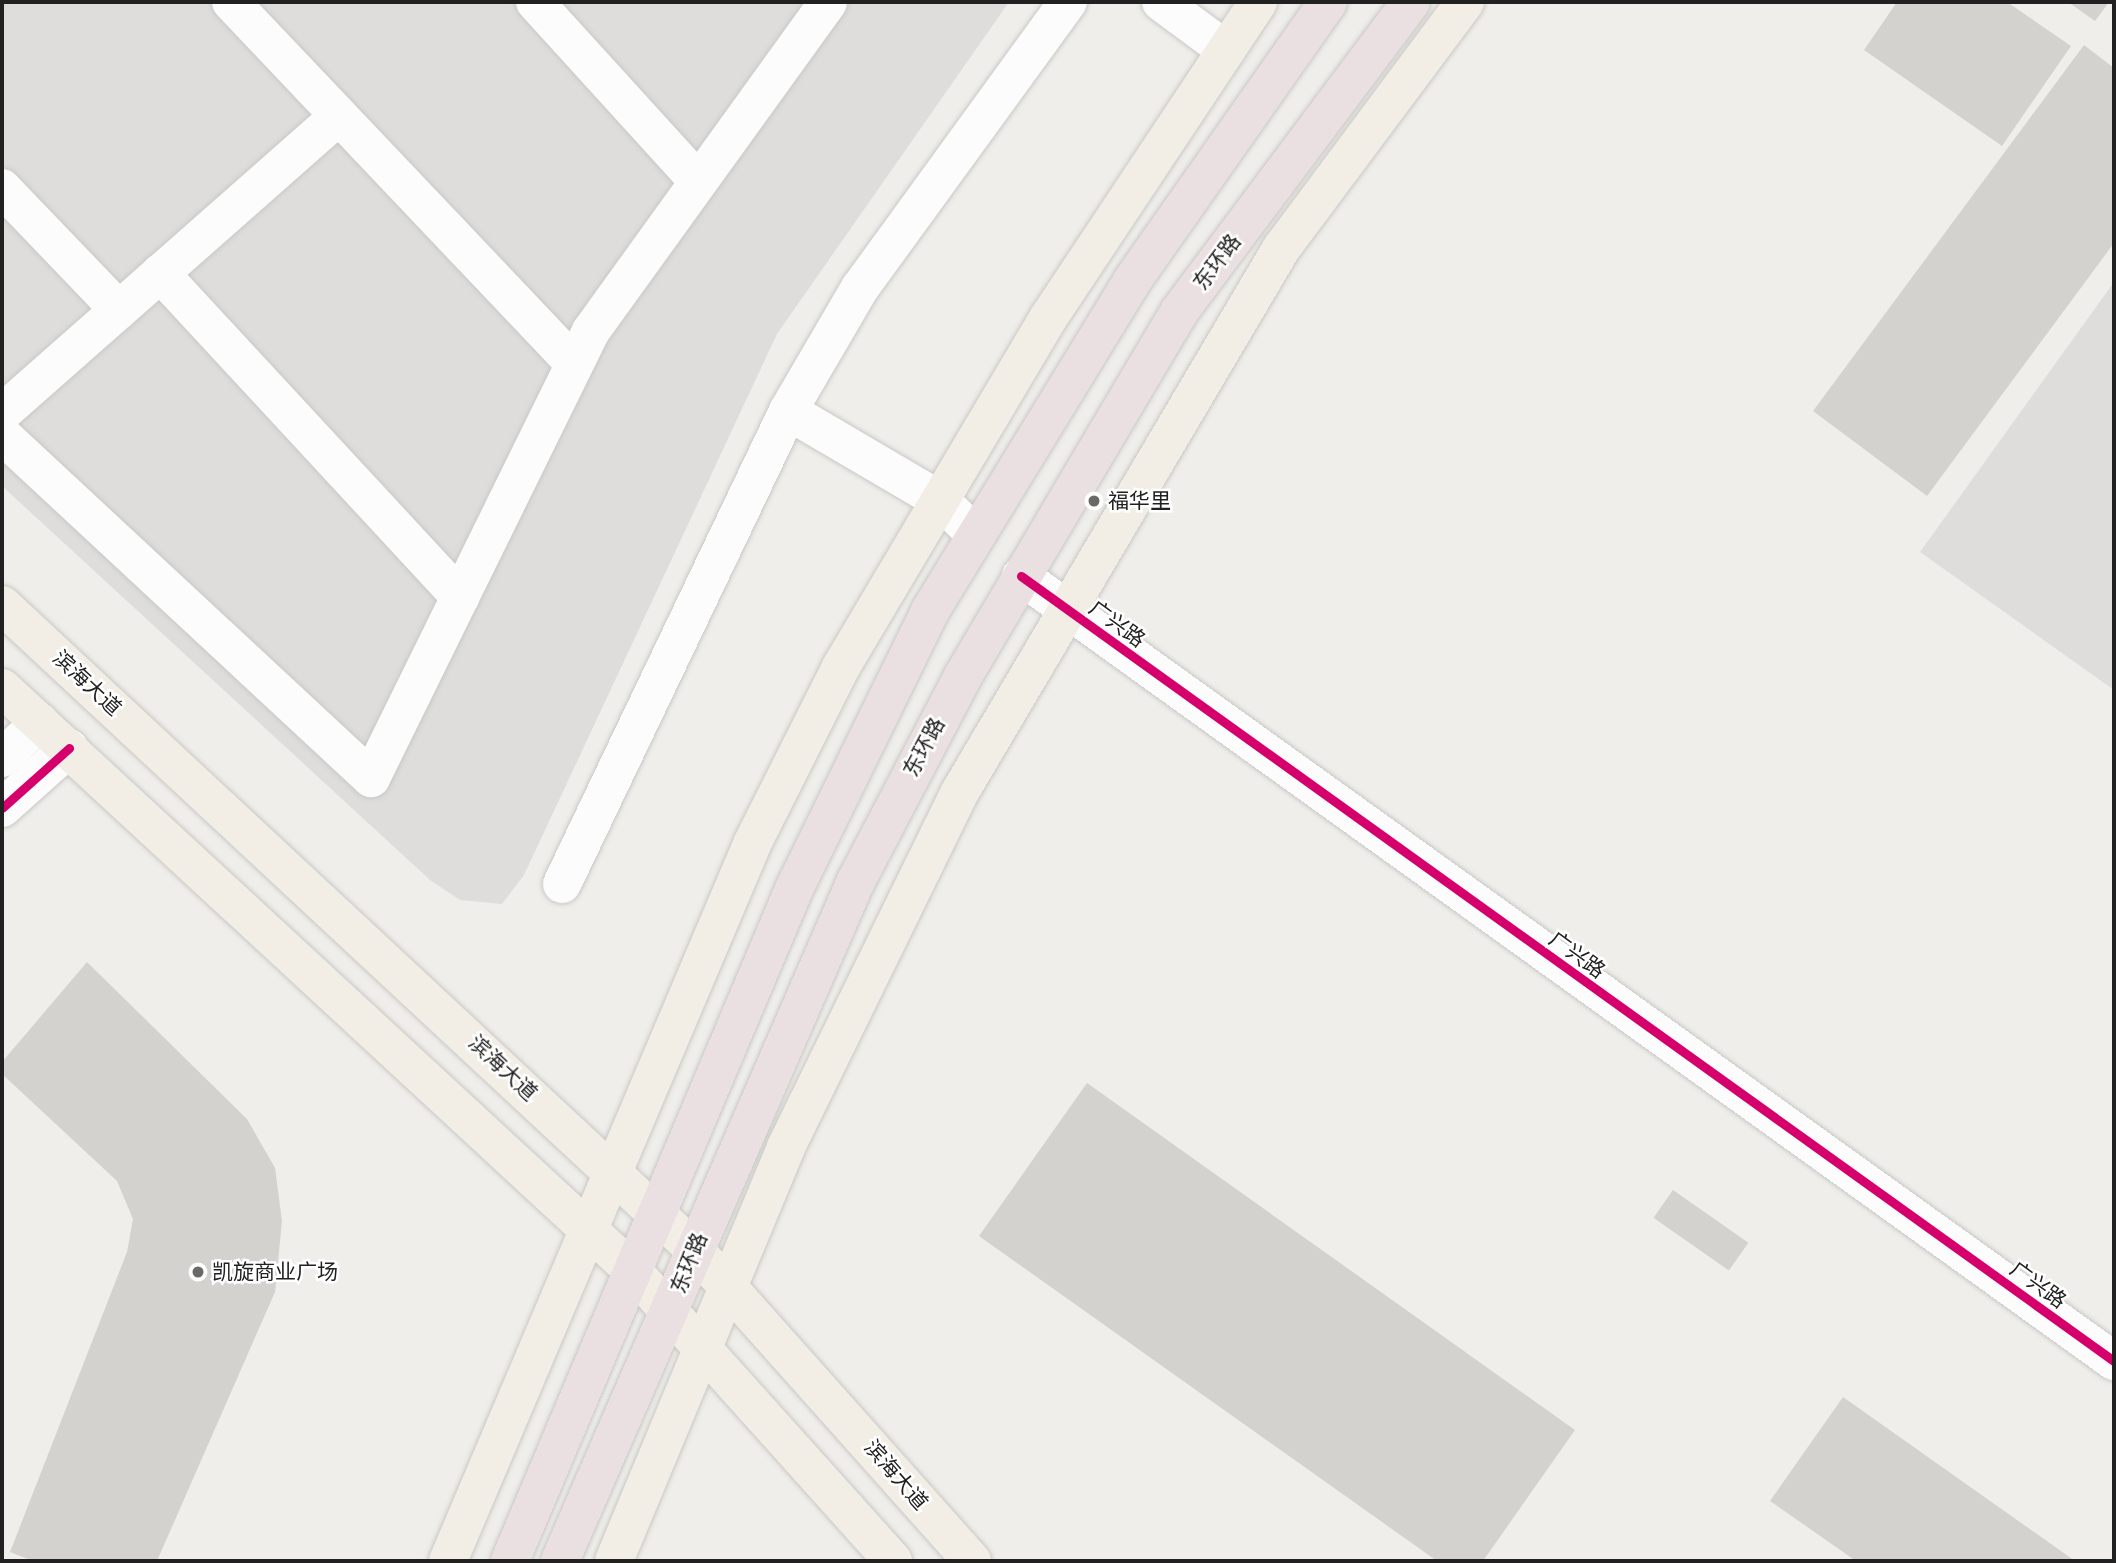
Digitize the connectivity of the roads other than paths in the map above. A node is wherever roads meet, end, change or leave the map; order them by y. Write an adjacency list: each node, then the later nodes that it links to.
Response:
1 (231, 2): 11 (street)
2 (535, 2): 12 (street)
3 (1068, 2): 17 (street)
4 (1161, 2): 10 (street)
5 (1258, 2): 10 (main road)
6 (1328, 2): 21 (highway)
7 (1411, 2): 22 (highway, 东环路)
8 (1465, 2): 25 (main road)
9 (817, 6): 12 (street)
10 (1226, 50): 20 (main road)
11 (339, 116): 14 (street); 16 (street)
12 (698, 181): 16 (street)
13 (2, 188): 15 (street)
14 (160, 273): 15 (street); 23 (street)
15 (119, 310): 18 (street)
16 (574, 364): 23 (street)
17 (788, 411): 20 (street); 31 (street)
18 (2, 413)
19 (2, 435): 23 (street)
20 (940, 500): 21 (street); 32 (main road)
21 (976, 535): 33 (highway)
22 (1021, 576): 25 (street, 广兴路); 35 (highway, 东环路)
23 (460, 597)
24 (2, 605): 32 (main road, 滨海大道)
25 (1063, 608): 37 (main road); 40 (street, 广兴路)
26 (2, 688): 27 (main road)
27 (40, 722): 28 (main road); 29 (street)
28 (69, 748): 30 (street); 34 (main road)
29 (2, 758)
30 (2, 808)
31 (562, 884)
32 (615, 1171): 33 (main road, 滨海大道); 34 (main road)
33 (655, 1211): 35 (main road, 滨海大道); 36 (highway)
34 (589, 1231): 36 (main road); 41 (main road)
35 (694, 1249): 37 (main road, 滨海大道); 38 (highway, 东环路)
36 (632, 1270): 38 (main road); 42 (highway)
37 (729, 1284): 39 (main road); 46 (main road, 滨海大道)
38 (669, 1310): 39 (main road); 43 (highway, 东环路)
39 (704, 1343): 44 (main road); 45 (main road)
40 (2114, 1361)
41 (448, 1561)
42 (510, 1561)
43 (560, 1561)
44 (614, 1561)
45 (893, 1561)
46 (972, 1561)

